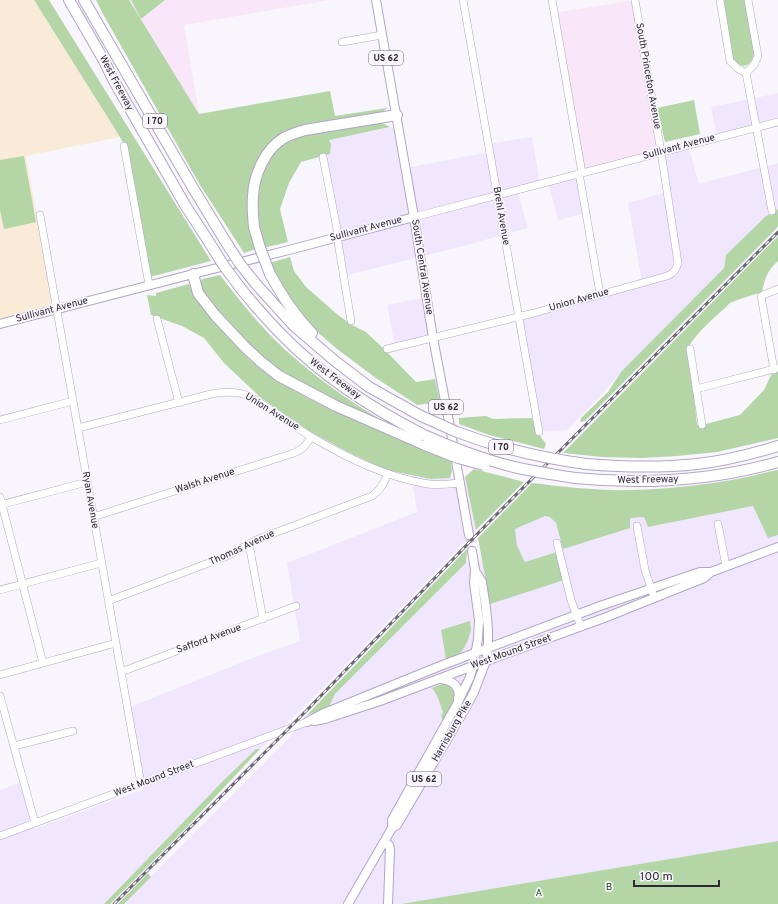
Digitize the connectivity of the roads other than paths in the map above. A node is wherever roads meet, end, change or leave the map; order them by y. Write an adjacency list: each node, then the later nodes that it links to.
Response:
1 (69, 0): 47 (highway, West Freeway / I 70, bridge)
2 (84, 0): 37 (highway, West Freeway / I 70, bridge)
3 (376, 0): 9 (main road, South Central Avenue / US 62)
4 (463, 0): 19 (street, Brehl Avenue)
5 (552, 0): 18 (street)
6 (635, 0): 16 (street, South Princeton Avenue)
7 (720, 0): 11 (street)
8 (748, 0): 11 (street)
9 (382, 35): 10 (street); 12 (main road, South Central Avenue / US 62)
10 (342, 42)
11 (746, 73): 14 (street)
12 (397, 115): 22 (main road, South Central Avenue / US 62); 37 (highway, bridge)
13 (778, 122): 14 (street, Sullivant Avenue)
14 (756, 127): 16 (street, Sullivant Avenue); 20 (street)
15 (124, 146): 26 (street)
16 (661, 152): 18 (street, Sullivant Avenue); 24 (street, South Princeton Avenue)
17 (323, 157): 23 (street)
18 (580, 173): 19 (street, Sullivant Avenue); 28 (street)
19 (497, 194): 22 (street, Sullivant Avenue); 30 (street, Brehl Avenue)
20 (772, 211)
21 (40, 215): 29 (street, Ryan Avenue)
22 (414, 217): 23 (main road, Sullivant Avenue); 34 (main road, South Central Avenue / US 62)
23 (338, 237): 25 (main road, Sullivant Avenue); 32 (street)
24 (676, 270): 28 (street, Union Avenue)
25 (193, 274): 26 (main road, Sullivant Avenue); 47 (highway)
26 (149, 285): 29 (main road, Sullivant Avenue)
27 (778, 289): 38 (street)
28 (600, 294): 30 (street, Union Avenue)
29 (56, 308): 33 (main road, Sullivant Avenue); 40 (street, Ryan Avenue)
30 (519, 316): 34 (street, Union Avenue); 45 (street, Brehl Avenue)
31 (158, 319): 41 (street)
32 (351, 321)
33 (0, 324)
34 (433, 338): 35 (street, Union Avenue); 52 (main road, South Central Avenue / US 62)
35 (388, 349)
36 (690, 349): 39 (street)
37 (335, 361): 48 (highway, West Freeway / I 70, bridge)
38 (776, 369): 39 (street)
39 (696, 388): 43 (street)
40 (73, 401): 42 (street); 44 (street, Ryan Avenue)
41 (179, 402): 44 (street, Union Avenue); 46 (street, Union Avenue)
42 (0, 420)
43 (702, 425)
44 (78, 428): 51 (street, Ryan Avenue)
45 (539, 432)
46 (311, 437): 50 (street, Union Avenue); 55 (street, Walsh Avenue)
47 (425, 440): 49 (highway, West Freeway / I 70, bridge)
48 (774, 447)
49 (775, 463)
50 (387, 474): 52 (street, Union Avenue); 60 (street, Thomas Avenue)
51 (87, 482): 54 (street); 55 (street, Ryan Avenue)
52 (460, 483): 58 (main road, South Central Avenue / US 62)
53 (0, 497): 54 (street)
54 (1, 505): 67 (street)
55 (93, 517): 63 (street, Ryan Avenue)
56 (718, 524): 64 (street)
57 (637, 526): 68 (street)
58 (469, 535)
59 (557, 543): 73 (street)
60 (249, 544): 71 (street, Thomas Avenue); 74 (street)
61 (778, 547): 64 (main road, West Mound Street)
62 (472, 551): 65 (main road, US 62)
63 (101, 563): 67 (street); 71 (street, Ryan Avenue)
64 (726, 566): 66 (main road, West Mound Street)
65 (475, 570): 77 (main road, US 62); 78 (main road, US 62)
66 (711, 572): 68 (main road, West Mound Street); 70 (main road, West Mound Street)
67 (23, 584): 69 (street); 80 (street)
68 (652, 589): 70 (street); 73 (main road, West Mound Street)
69 (0, 590)
70 (655, 598): 75 (main road, West Mound Street)
71 (108, 601): 76 (street, Ryan Avenue)
72 (296, 606): 74 (street, Safford Avenue)
73 (576, 615): 75 (street); 77 (main road, West Mound Street)
74 (263, 619): 82 (street, Safford Avenue)
75 (580, 627): 79 (main road, West Mound Street)
76 (116, 643): 80 (street); 82 (street, Ryan Avenue)
77 (488, 648): 78 (main road, West Mound Street); 79 (main road, Harrisburg Pike / US 62)
78 (475, 653): 81 (main road, Harrisburg Pike / US 62); 87 (main road, West Mound Street)
79 (486, 661): 81 (main road, West Mound Street); 92 (main road, Harrisburg Pike / US 62)
80 (43, 662): 83 (street)
81 (473, 666): 84 (main road, West Mound Street); 86 (main road, Harrisburg Pike / US 62)
82 (121, 672): 90 (street, Ryan Avenue)
83 (0, 675)
84 (439, 679): 86 (main road); 87 (main road, West Mound Street)
85 (0, 696): 89 (street)
86 (457, 704): 92 (main road, Harrisburg Pike / US 62)
87 (307, 722): 90 (street, West Mound Street)
88 (74, 731): 89 (street)
89 (14, 746): 91 (street)
90 (141, 784): 91 (street, West Mound Street)
91 (35, 823): 93 (street, West Mound Street)
92 (392, 828): 94 (main road, Harrisburg Pike / US 62)
93 (0, 836)
94 (384, 842): 95 (main road, Harrisburg Pike / US 62); 96 (main road)
95 (348, 904)
96 (388, 904)

